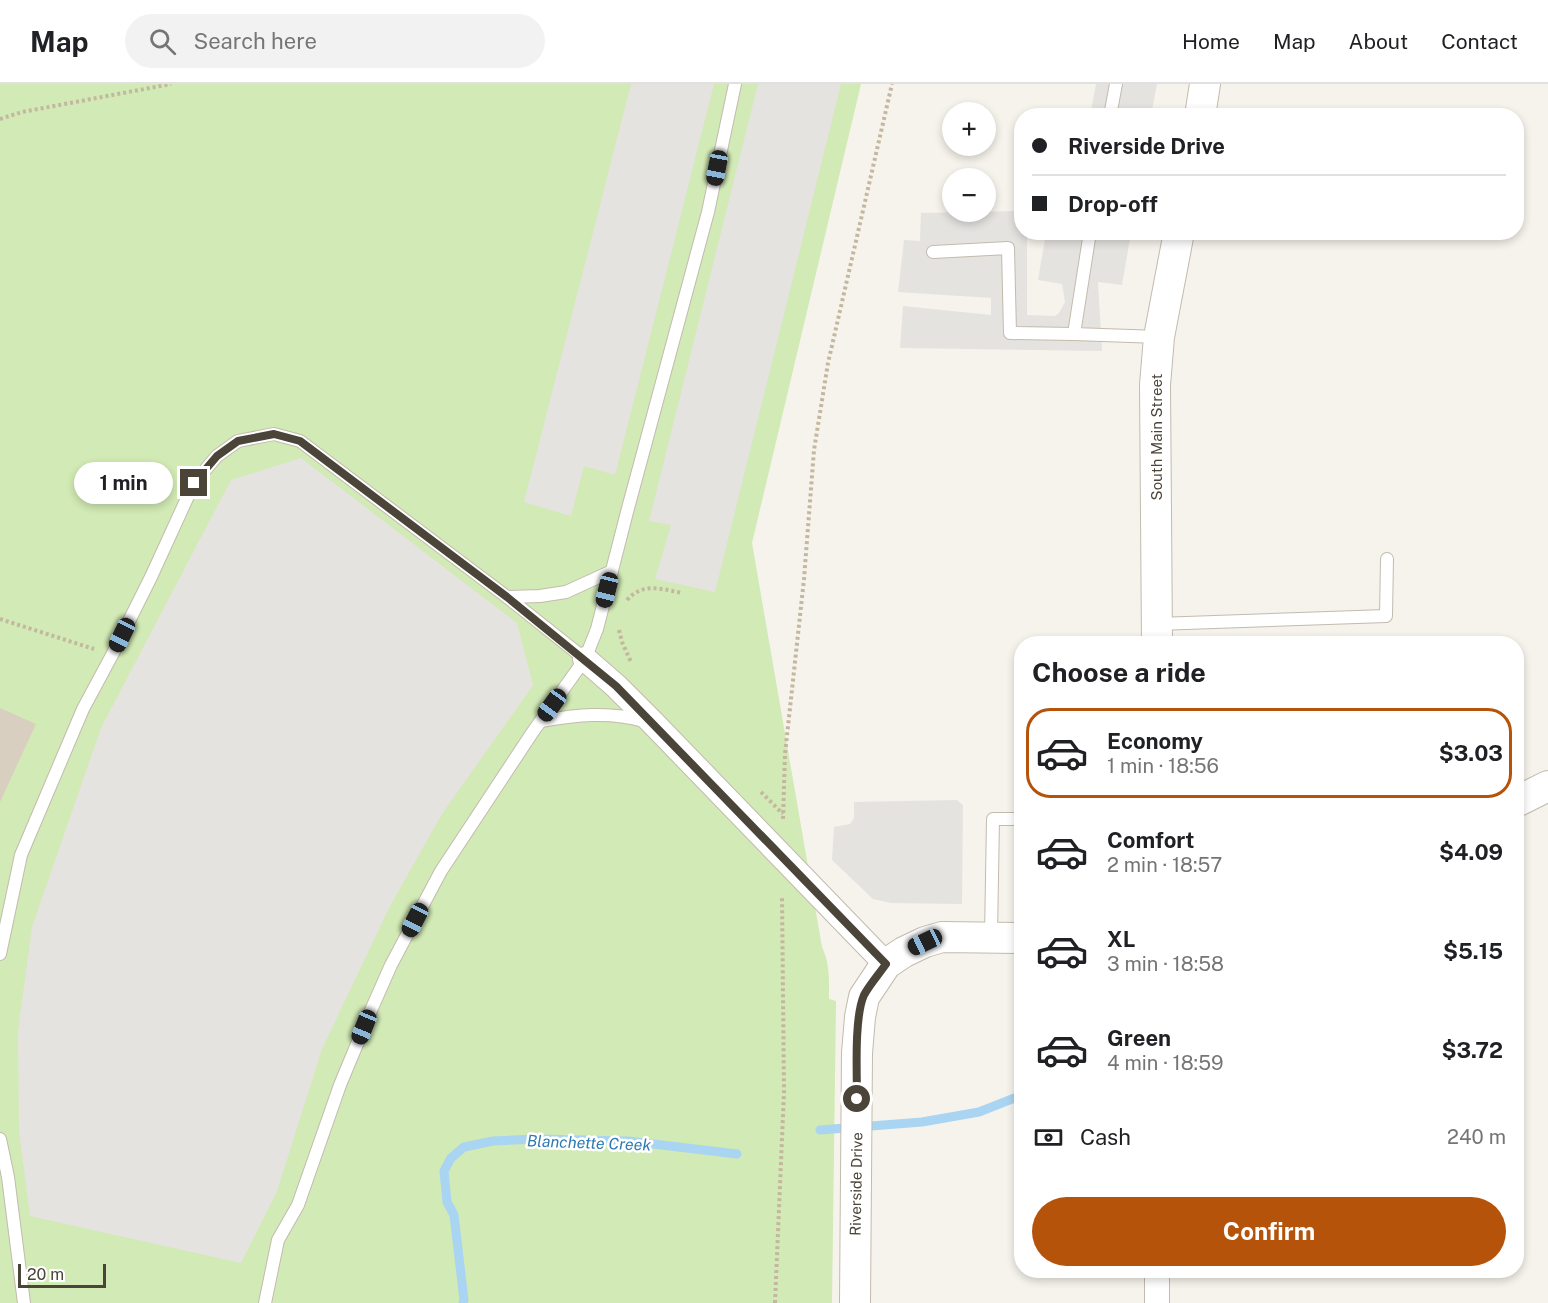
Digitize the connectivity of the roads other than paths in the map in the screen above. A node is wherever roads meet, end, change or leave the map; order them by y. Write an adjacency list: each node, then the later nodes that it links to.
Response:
1 (735, 84): 12 (lane)
2 (1116, 84): 4 (lane)
3 (1205, 84): 5 (street)
4 (1112, 108)
5 (1201, 108)
6 (1089, 240): 9 (lane)
7 (1177, 240): 10 (street, South Main Street)
8 (933, 252): 9 (lane)
9 (1074, 334): 10 (lane)
10 (1159, 337): 14 (street, South Main Street)
11 (1387, 559): 14 (lane)
12 (612, 571): 13 (lane); 15 (lane)
13 (507, 597): 15 (lane); 23 (lane)
14 (1157, 634)
15 (585, 659): 16 (lane); 17 (street)
16 (541, 721): 17 (lane); 28 (lane)
17 (654, 723): 24 (street)
18 (1548, 786): 19 (street)
19 (1524, 798)
20 (1014, 819): 21 (lane)
21 (990, 938): 22 (street); 24 (street)
22 (1014, 938)
23 (0, 954)
24 (886, 964): 29 (street, Riverside Drive)
25 (0, 1139): 27 (lane)
26 (1157, 1278): 30 (street)
27 (24, 1303)
28 (265, 1303)
29 (855, 1303)
30 (1157, 1303)

